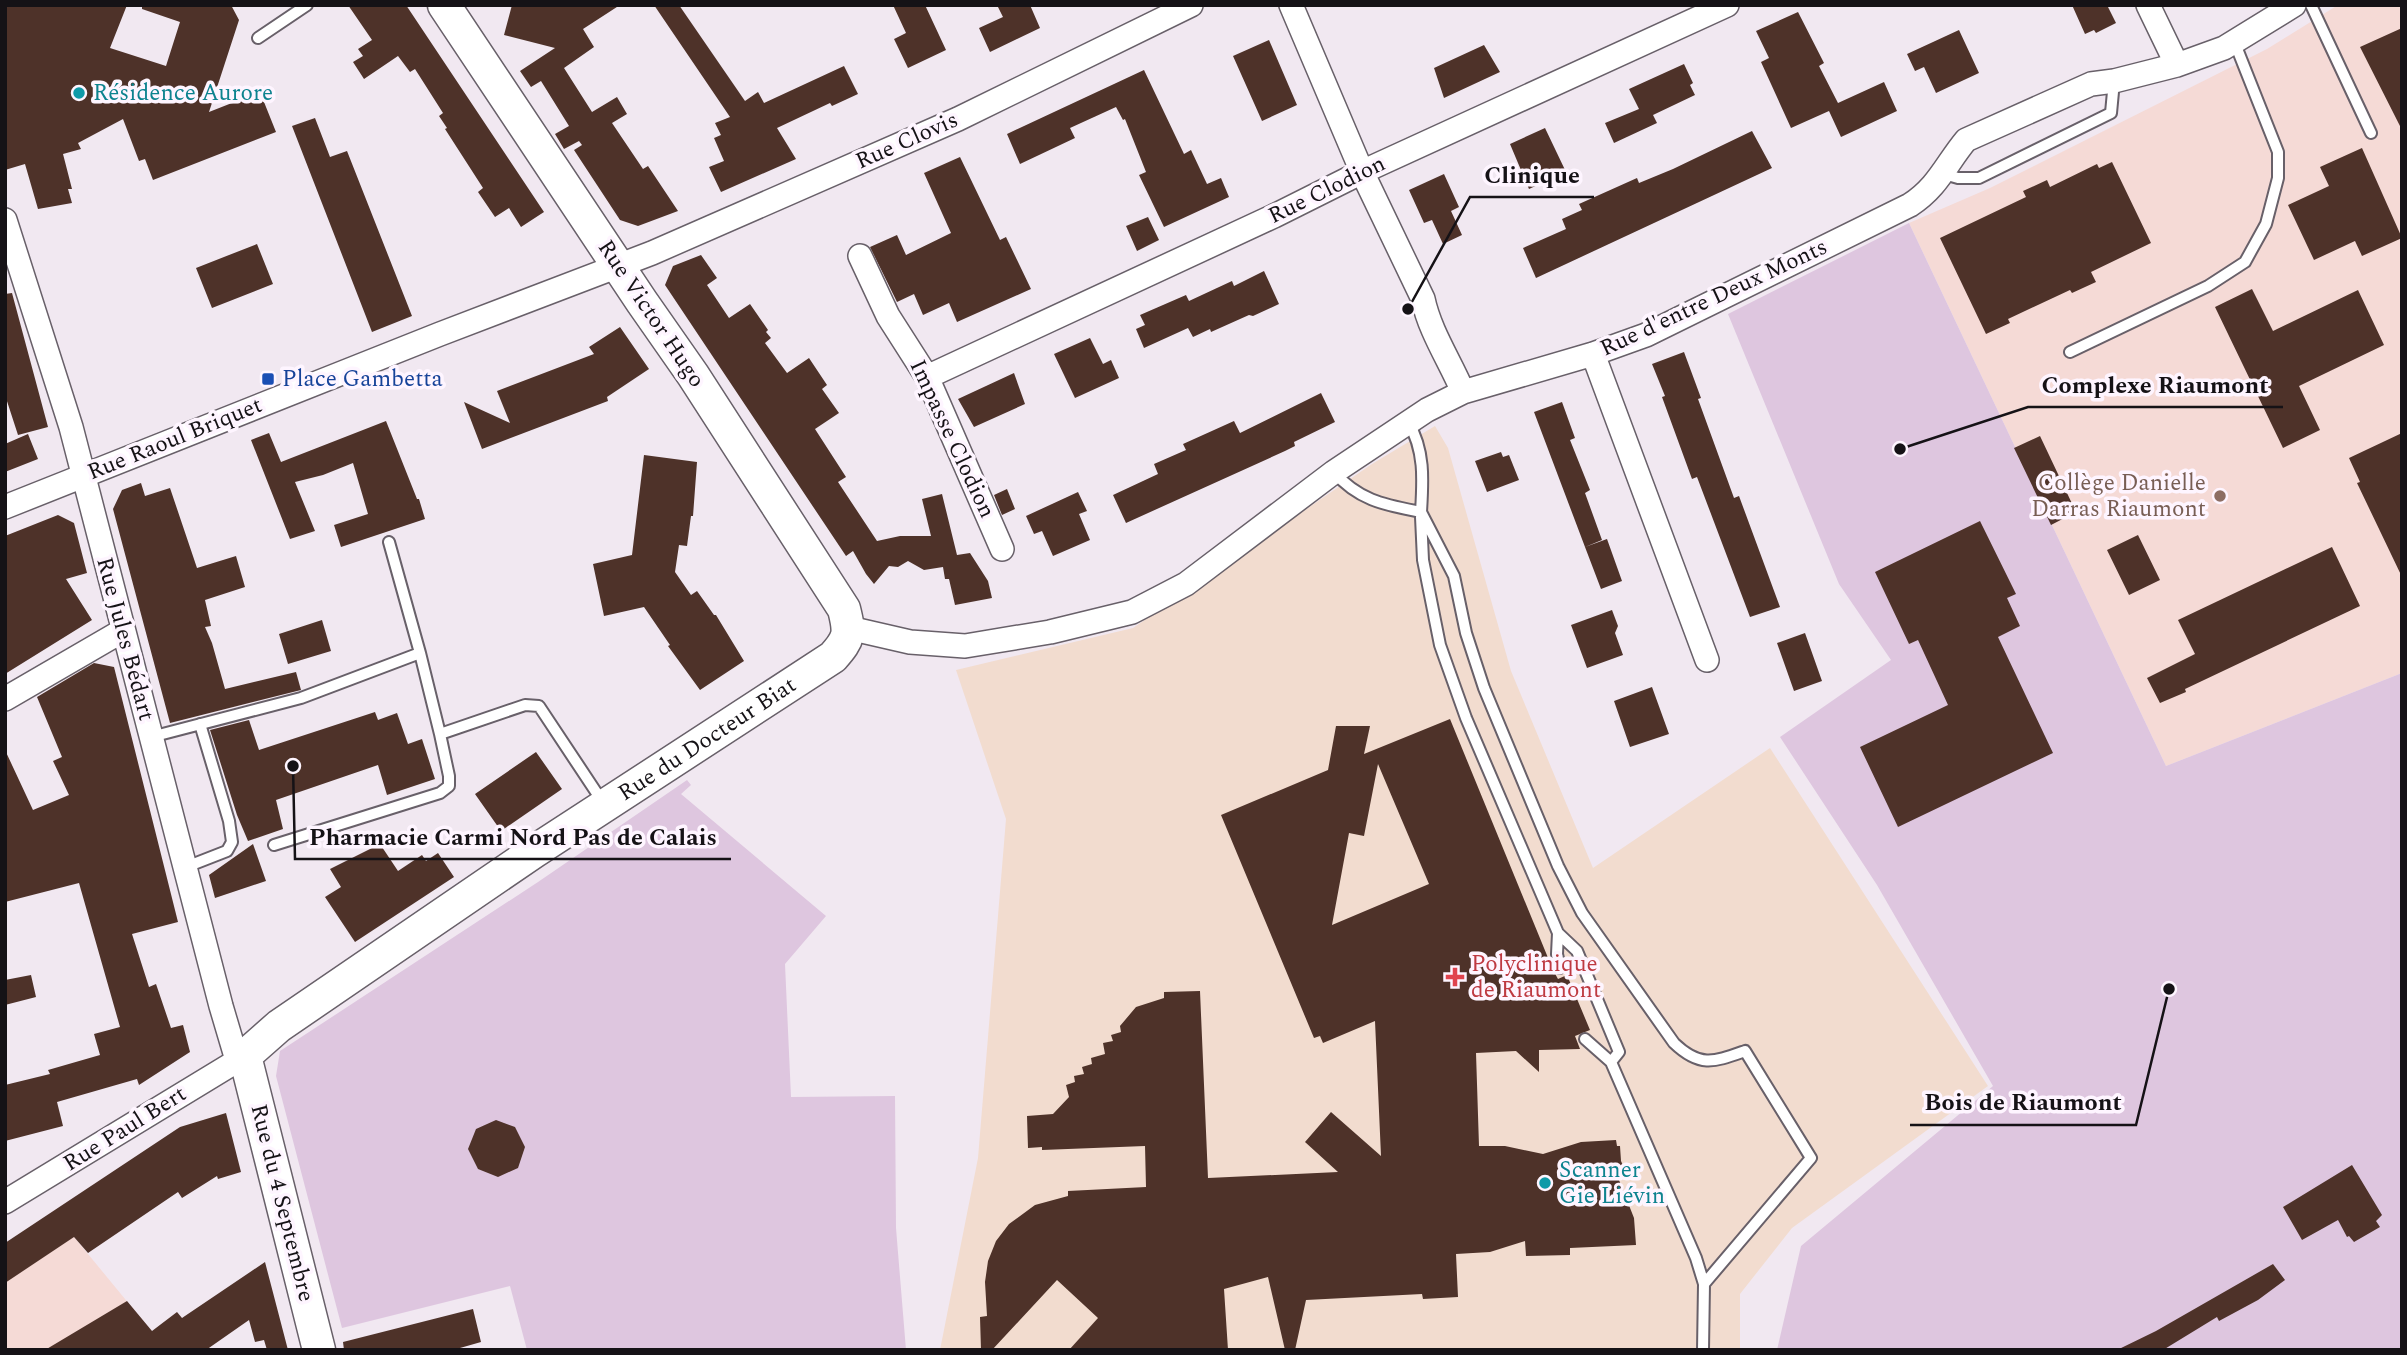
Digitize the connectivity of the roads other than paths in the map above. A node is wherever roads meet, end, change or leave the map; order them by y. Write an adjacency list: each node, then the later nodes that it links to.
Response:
1 (307, 5): 9 (lane)
2 (444, 5): 18 (street, Rue Victor Hugo)
3 (1191, 5): 18 (street, Rue Clovis)
4 (1291, 5): 14 (street)
5 (1727, 5): 14 (street, Rue Clodion)
6 (2148, 5): 11 (street)
7 (2294, 5): 10 (street, Rue d'entre Deux Monts)
8 (2311, 5): 13 (lane)
9 (258, 38)
10 (2234, 41): 11 (street, Rue d'entre Deux Monts); 19 (lane)
11 (2177, 65): 12 (street, Rue d'entre Deux Monts)
12 (2114, 81): 15 (street, Rue d'entre Deux Monts); 15 (lane)
13 (2371, 134)
14 (1362, 172): 21 (street, Rue Clodion); 22 (street)
15 (1944, 174): 20 (street, Rue d'entre Deux Monts)
16 (5, 220): 25 (street, Rue Jules Bédart)
17 (860, 256): 21 (street, Impasse Clodion)
18 (618, 266): 25 (street, Rue Raoul Briquet); 30 (street, Rue Victor Hugo)
19 (2070, 352)
20 (1593, 355): 22 (street, Rue d'entre Deux Monts); 33 (street)
21 (927, 377): 29 (street, Impasse Clodion)
22 (1463, 392): 23 (street, Rue d'entre Deux Monts)
23 (1408, 422): 24 (street, Rue d'entre Deux Monts); 27 (lane)
24 (1334, 472): 27 (lane); 30 (street, Rue d'entre Deux Monts)
25 (83, 475): 26 (street, Rue Raoul Briquet); 31 (street, Rue Jules Bédart)
26 (5, 507)
27 (1421, 512): 41 (lane); 47 (lane)
28 (389, 542): 32 (lane)
29 (1002, 549)
30 (849, 628): 38 (street, Rue du Docteur Biat)
31 (122, 631): 34 (street); 37 (street, Rue Jules Bédart)
32 (420, 653): 35 (lane); 36 (lane)
33 (1707, 660)
34 (5, 699)
35 (200, 723): 37 (lane); 40 (lane)
36 (440, 734): 38 (lane); 39 (lane)
37 (151, 737): 40 (street, Rue Jules Bédart)
38 (605, 806): 44 (street, Rue du Docteur Biat)
39 (274, 845)
40 (186, 867): 44 (street, Rue Jules Bédart)
41 (1558, 933): 42 (lane); 45 (lane)
42 (1560, 968)
43 (1585, 1039): 45 (lane)
44 (241, 1058): 46 (street, Rue Paul Bert); 48 (street, Rue du 4 Septembre)
45 (1611, 1062): 47 (lane)
46 (5, 1202)
47 (1704, 1284): 49 (lane)
48 (319, 1350)
49 (1703, 1350)

